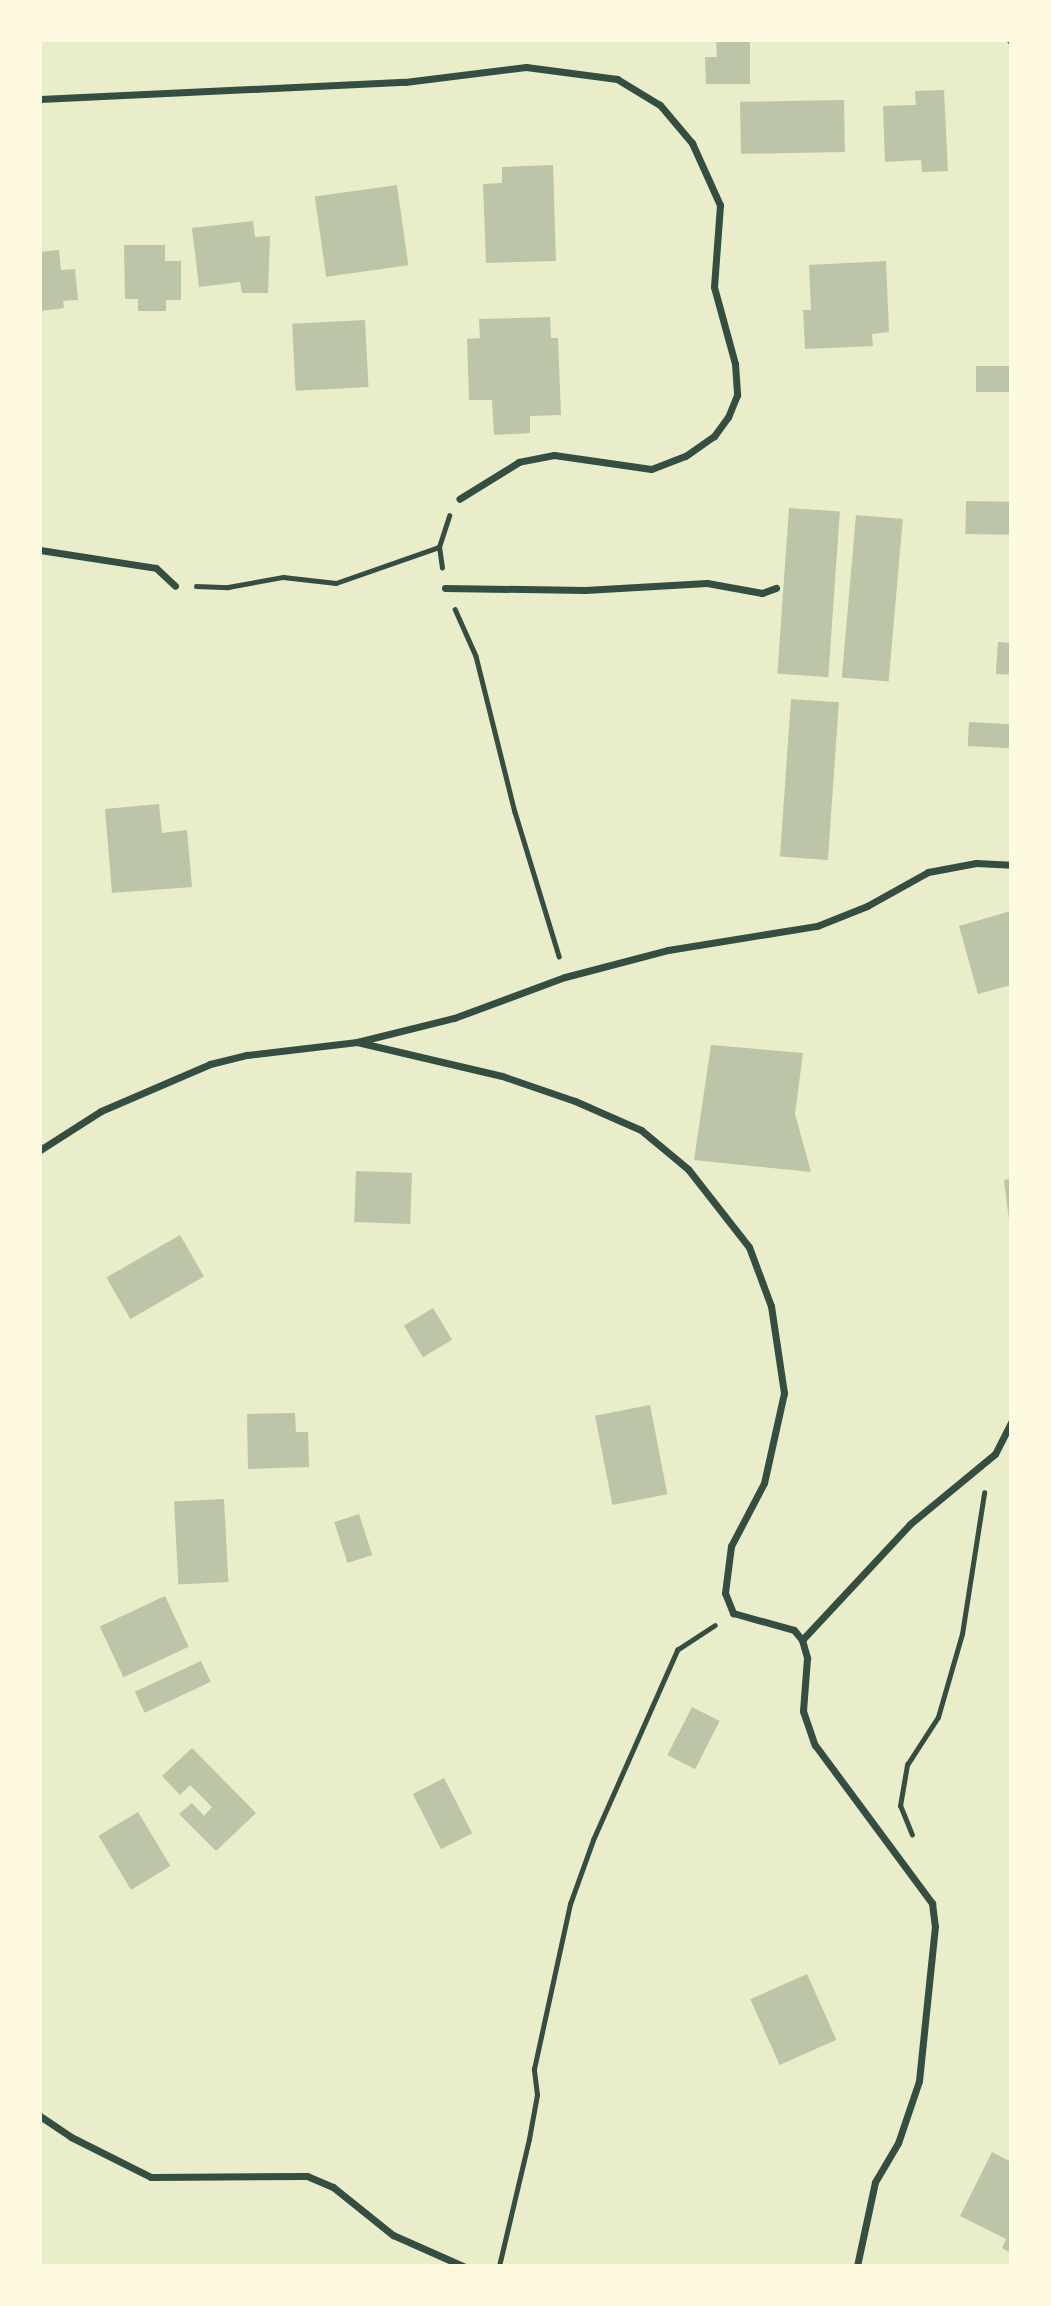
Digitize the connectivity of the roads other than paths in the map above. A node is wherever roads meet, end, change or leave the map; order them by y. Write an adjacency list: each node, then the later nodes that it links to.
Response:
1 (40, 99): 2 (street)
2 (459, 499)
3 (40, 550): 4 (street)
4 (175, 586)
5 (445, 588): 6 (street)
6 (776, 588)
7 (1011, 865): 8 (street)
8 (357, 1042): 9 (street); 11 (street)
9 (40, 1150)
10 (1011, 1422): 11 (street)
11 (802, 1640): 14 (street)
12 (40, 2116): 13 (street)
13 (463, 2266)
14 (857, 2266)

